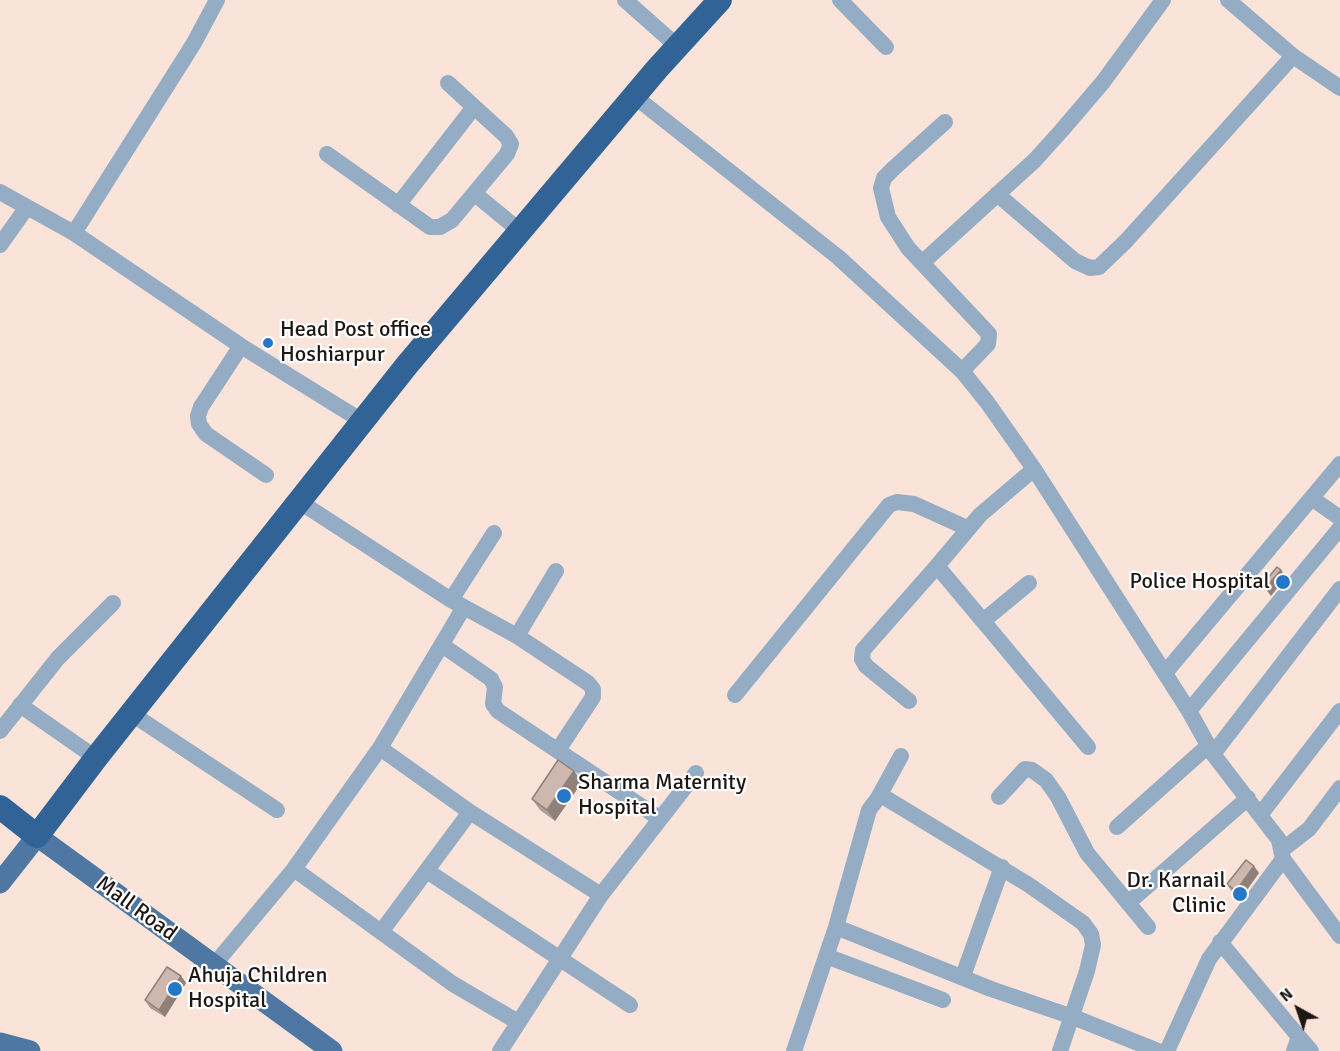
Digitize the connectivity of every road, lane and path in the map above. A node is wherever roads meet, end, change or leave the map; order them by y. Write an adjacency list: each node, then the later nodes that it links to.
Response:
1 (217, 0): 22 (street)
2 (625, 0): 7 (street)
3 (720, 0): 7 (highway)
4 (840, 0): 8 (street)
5 (1163, 0): 18 (street)
6 (1228, 0): 9 (street)
7 (677, 46): 12 (highway)
8 (886, 47)
9 (1293, 56): 11 (street); 18 (street)
10 (447, 83): 13 (street)
11 (1340, 88)
12 (634, 96): 21 (highway); 26 (street)
13 (474, 107): 17 (street); 19 (street)
14 (945, 122): 24 (street)
15 (327, 154): 19 (street)
16 (0, 192): 20 (street)
17 (475, 194): 19 (street); 21 (street)
18 (997, 194): 24 (street)
19 (398, 205)
20 (27, 207): 22 (street); 23 (street)
21 (520, 231): 27 (highway)
22 (74, 233): 25 (street)
23 (0, 245)
24 (922, 262): 26 (street)
25 (241, 346): 27 (street); 30 (street)
26 (962, 371): 29 (street)
27 (362, 421): 32 (highway)
28 (1340, 464): 31 (street)
29 (1034, 469): 34 (street); 46 (street)
30 (266, 475)
31 (1313, 499): 33 (street); 46 (street)
32 (300, 502): 42 (street); 52 (highway)
33 (1340, 518)
34 (967, 528): 37 (street); 47 (street)
35 (1340, 528): 50 (street)
36 (494, 533): 42 (street)
37 (937, 566): 43 (street); 48 (street)
38 (556, 571): 44 (street)
39 (1029, 583): 43 (street)
40 (1340, 589): 57 (street)
41 (113, 603): 49 (street)
42 (458, 604): 44 (street); 45 (street)
43 (983, 621): 54 (street)
44 (517, 636): 56 (street)
45 (442, 645): 55 (street); 56 (street)
46 (1165, 673): 50 (street)
47 (735, 695)
48 (909, 701)
49 (20, 705): 53 (street); 59 (street)
50 (1189, 711): 57 (street)
51 (1340, 711): 68 (street)
52 (132, 714): 59 (highway); 66 (street)
53 (0, 731)
54 (1088, 747)
55 (380, 748): 67 (street); 74 (street)
56 (558, 750): 69 (street)
57 (1211, 750): 64 (street); 70 (street)
58 (901, 756): 63 (street)
59 (96, 758): 71 (highway)
60 (696, 773): 69 (street)
61 (1340, 788): 72 (street)
62 (999, 797): 78 (street)
63 (878, 798): 73 (street); 79 (street)
64 (1248, 798): 68 (street); 78 (street)
65 (0, 807): 71 (highway, Mall Road)
66 (277, 810)
67 (470, 812): 75 (street); 77 (street)
68 (1260, 815): 72 (street)
69 (659, 818): 77 (street)
70 (1117, 827)
71 (37, 836): 76 (main road); 86 (main road, Mall Road)
72 (1282, 855): 82 (street); 83 (street)
73 (1002, 867): 87 (street); 90 (street)
74 (294, 869): 81 (street); 86 (street)
75 (427, 871): 81 (street); 85 (street)
76 (0, 883)
77 (601, 895): 85 (street)
78 (1128, 903): 80 (street)
79 (836, 927): 84 (street); 87 (street)
80 (1148, 927)
81 (381, 932): 91 (street)
82 (1340, 936)
83 (1220, 942): 93 (street); 100 (street)
84 (826, 956): 88 (street); 97 (street)
85 (558, 957): 89 (street); 91 (street)
86 (214, 965): 95 (main road, Mall Road)
87 (963, 976): 90 (street)
88 (943, 1000)
89 (630, 1005)
90 (1073, 1017): 98 (street); 99 (street)
91 (518, 1022): 96 (street)
92 (0, 1043): 94 (main road)
93 (1296, 1044): 101 (street)
94 (30, 1051)
95 (332, 1051)
96 (500, 1051)
97 (794, 1051)
98 (1060, 1051)
99 (1158, 1051)
100 (1167, 1051)
101 (1311, 1051)

